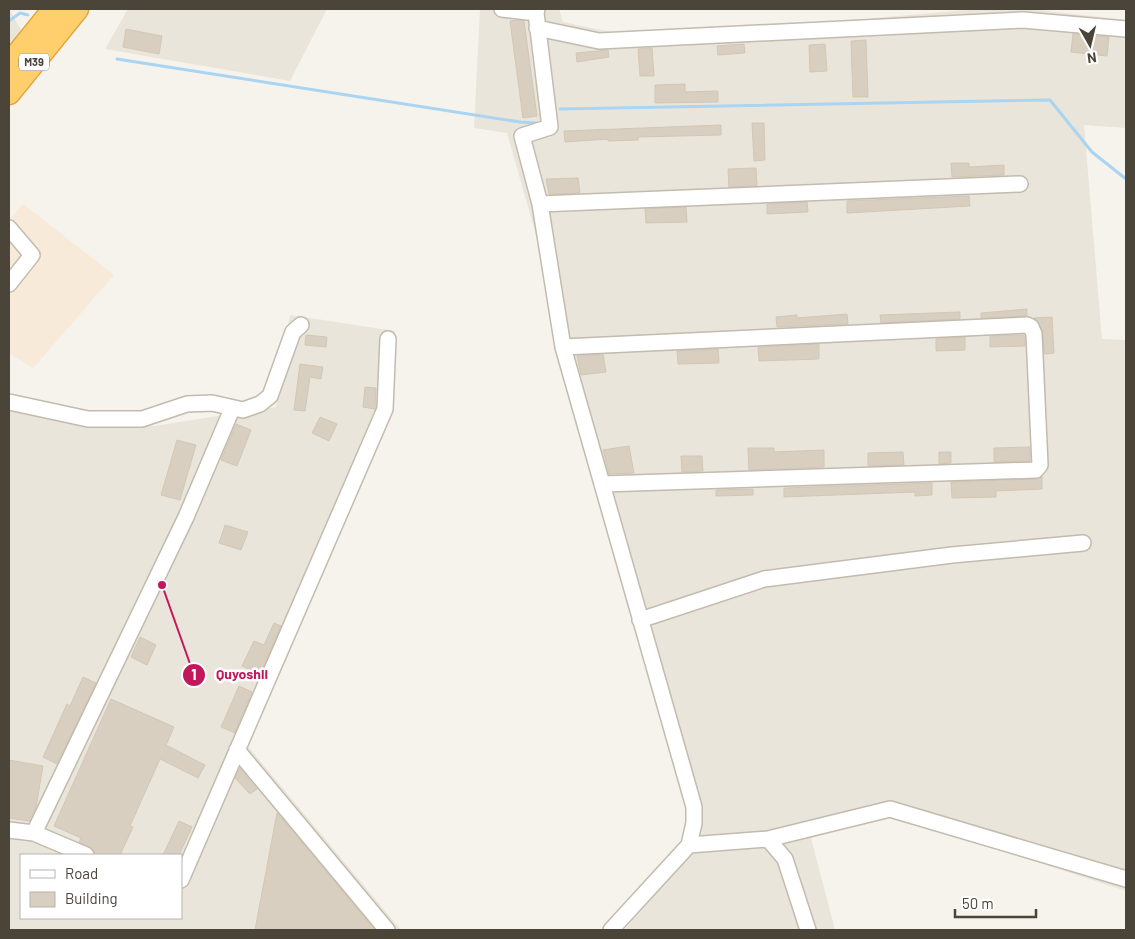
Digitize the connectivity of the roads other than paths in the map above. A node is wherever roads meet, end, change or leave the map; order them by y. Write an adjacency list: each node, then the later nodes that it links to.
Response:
1 (54, 9): 6 (highway, M39)
2 (77, 9): 7 (highway, M39)
3 (502, 9): 4 (street)
4 (537, 17): 5 (street); 9 (street)
5 (1126, 29)
6 (9, 65)
7 (9, 93)
8 (1020, 184): 9 (street)
9 (540, 204): 14 (street)
10 (9, 228): 11 (street)
11 (9, 284)
12 (301, 325): 16 (street)
13 (388, 339): 20 (street)
14 (563, 347): 17 (street); 17 (street)
15 (9, 402): 16 (street)
16 (232, 409): 22 (street)
17 (602, 484): 19 (street)
18 (1083, 543): 19 (street)
19 (640, 620): 24 (street)
20 (237, 750): 26 (street); 28 (street)
21 (9, 830): 22 (street)
22 (34, 833): 25 (street)
23 (768, 838): 24 (street); 27 (street); 30 (street)
24 (689, 845): 29 (street)
25 (84, 854)
26 (182, 878)
27 (1126, 879)
28 (387, 930)
29 (611, 930)
30 (808, 930)

